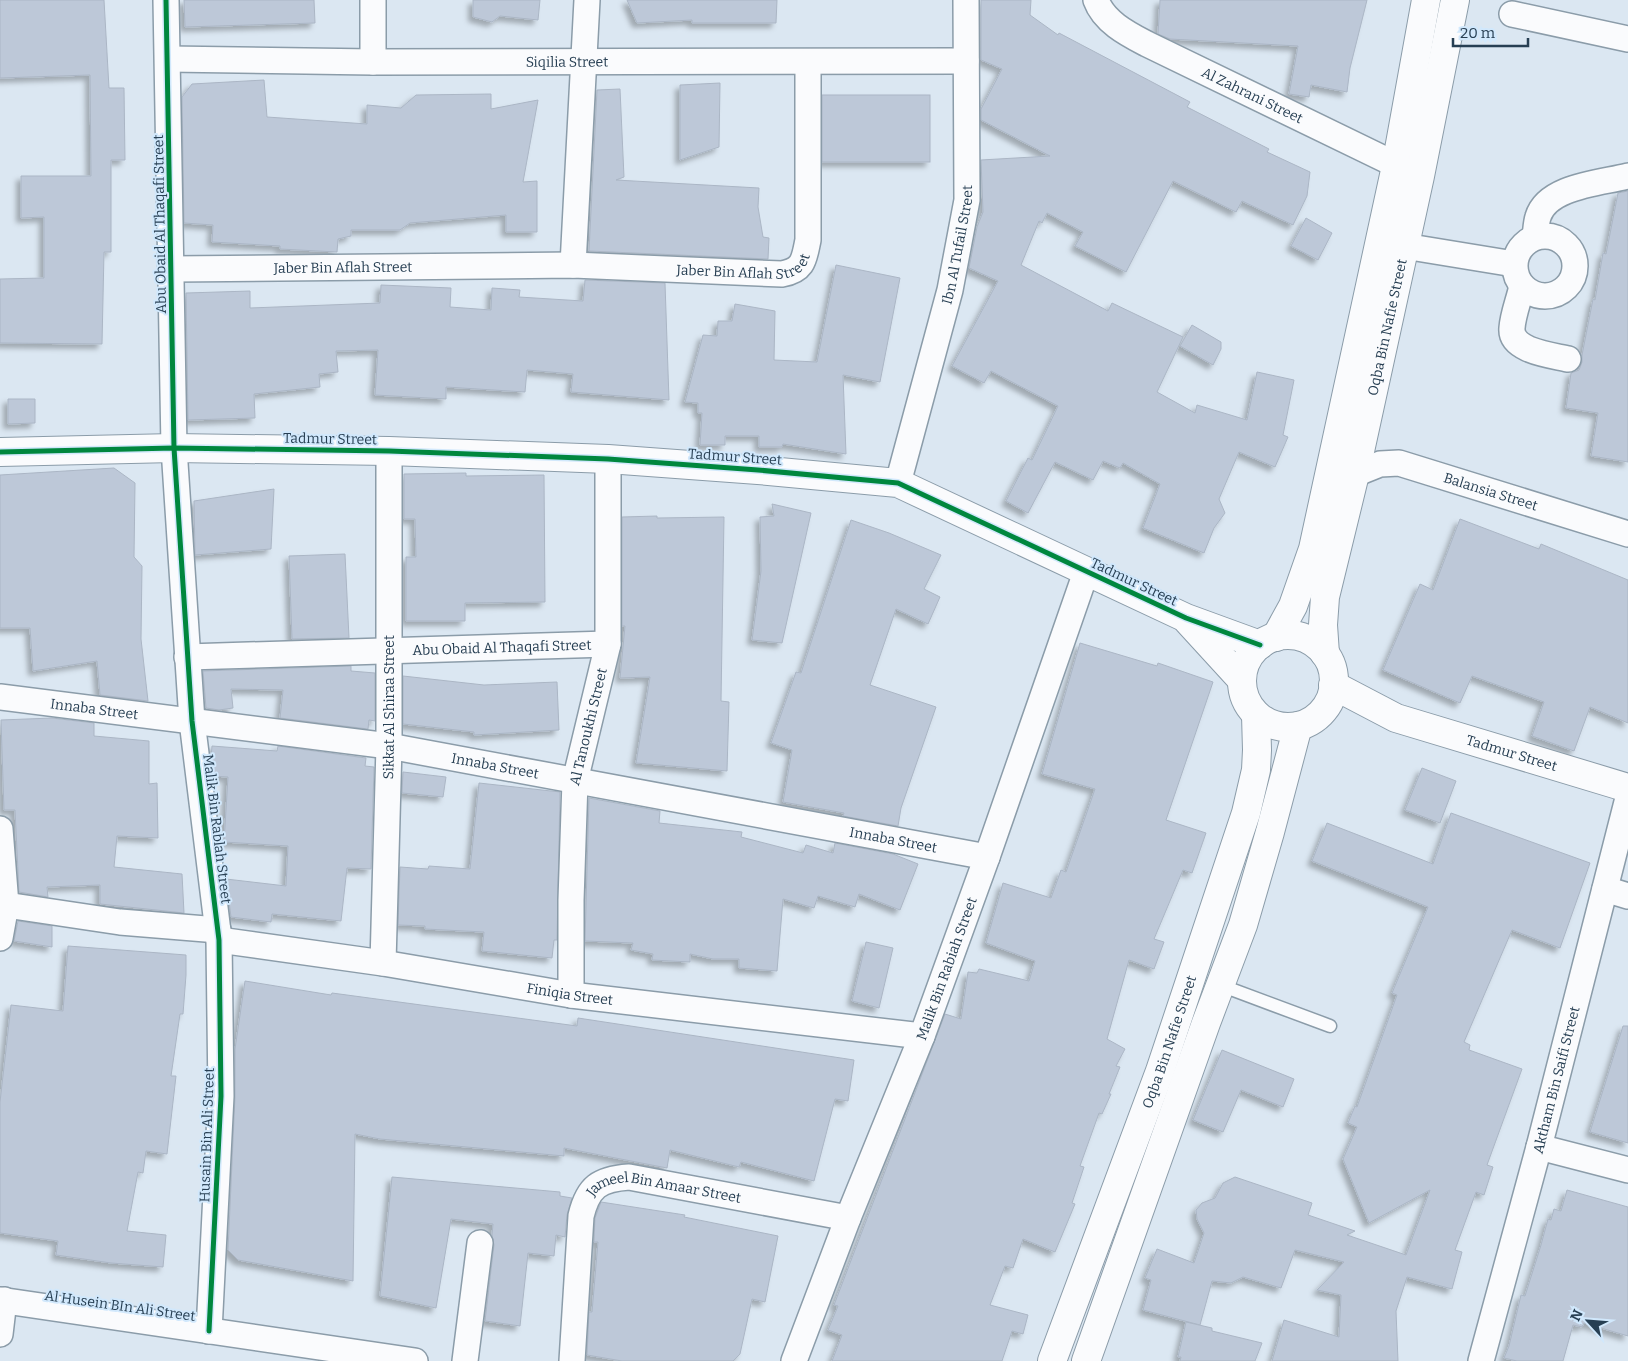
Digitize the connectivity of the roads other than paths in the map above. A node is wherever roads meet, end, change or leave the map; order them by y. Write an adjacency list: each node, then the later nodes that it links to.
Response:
1 (166, 0): 10 (street, Abu Obaid Al Thaqafi Street)
2 (373, 0): 13 (street)
3 (587, 0): 11 (street)
4 (966, 0): 12 (street, Ibn Al Tufail Street)
5 (1096, 0): 15 (street, Al Zahrani Street)
6 (1426, 0): 15 (street, Oqba Bin Nafie Street)
7 (1455, 0): 15 (street, Oqba Bin Nafie Street)
8 (1512, 14): 9 (street)
9 (1628, 39)
10 (168, 60): 13 (street, Siqilia Street); 20 (street, Abu Obaid Al Thaqafi Street)
11 (585, 61): 13 (street, Siqilia Street); 14 (street, Siqilia Street); 19 (street)
12 (966, 61): 14 (street, Siqilia Street); 28 (street, Ibn Al Tufail Street)
13 (373, 62)
14 (808, 62): 19 (street, Jaber Bin Aflah Street)
15 (1408, 171): 18 (street, Oqba Bin Nafie Street); 32 (street, Oqba Bin Nafie Street)
16 (1628, 176): 17 (street)
17 (1535, 237): 21 (street); 21 (street)
18 (1404, 246): 21 (street); 27 (street, Oqba Bin Nafie Street)
19 (573, 264): 20 (street, Jaber Bin Aflah Street)
20 (172, 269): 23 (street, Abu Obaid Al Thaqafi Street)
21 (1518, 275): 22 (street)
22 (1568, 359)
23 (174, 448): 24 (street, Tadmur Street); 25 (street, Tadmur Street); 36 (street)
24 (0, 452)
25 (389, 452): 26 (street, Tadmur Street); 34 (street, Sikkat Al Shiraa Street)
26 (608, 459): 28 (street, Tadmur Street); 33 (street, Al Tanoukhi Street)
27 (1355, 474): 29 (street, Balansia Street); 35 (street, Oqba Bin Nafie Street)
28 (898, 483): 30 (street, Tadmur Street)
29 (1628, 534)
30 (1086, 572): 31 (street, Tadmur Street); 50 (street, Malik Bin Rabiah Street)
31 (1186, 618): 32 (street, Tadmur Street); 37 (street, Tadmur Street)
32 (1268, 641): 35 (street); 37 (street)
33 (608, 644): 34 (street, Abu Obaid Al Thaqafi Street); 46 (street, Al Tanoukhi Street)
34 (390, 651): 36 (street, Abu Obaid Al Thaqafi Street); 45 (street, Sikkat Al Shiraa Street)
35 (1325, 654): 38 (street)
36 (187, 657): 43 (street)
37 (1242, 680): 41 (street)
38 (1333, 685): 40 (street); 42 (street, Tadmur Street)
39 (0, 697): 43 (street, Innaba Street)
40 (1323, 711): 42 (street, Tadmur Street); 44 (street)
41 (1256, 715): 44 (street); 71 (street, Oqba Bin Nafie Street)
42 (1396, 718): 47 (street, Tadmur Street)
43 (192, 722): 45 (street, Innaba Street); 53 (street, Malik Bin Rablah Street)
44 (1298, 726): 56 (street, Oqba Bin Nafie Street)
45 (389, 746): 46 (street, Innaba Street); 55 (street, Sikkat Al Shiraa Street)
46 (575, 781): 50 (street, Innaba Street); 57 (street, Al Tanoukhi Street)
47 (1628, 788)
48 (1628, 798): 51 (street, Aktham Bin Saifi Street)
49 (0, 829): 52 (street)
50 (987, 856): 59 (street, Malik Bin Rabiah Street)
51 (1616, 893): 60 (street, Aktham Bin Saifi Street)
52 (6, 905): 53 (street, Finiqia Street); 54 (street)
53 (218, 935): 55 (street, Finiqia Street); 65 (street, Husain Bin Ali Street)
54 (0, 938)
55 (383, 963): 57 (street, Finiqia Street)
56 (1220, 985): 58 (lane); 72 (street, Oqba Bin Nafie Street)
57 (571, 995): 59 (street, Finiqia Street)
58 (1330, 1026)
59 (922, 1036): 62 (street, Malik Bin Rabiah Street)
60 (1539, 1147): 61 (street); 73 (street, Aktham Bin Saifi Street)
61 (1628, 1170)
62 (848, 1218): 69 (street, Jameel Bin Amaar Street); 70 (street, Malik Bin Rabiah Street)
63 (480, 1243): 68 (street)
64 (2, 1300): 65 (street, Al Husein BIn Ali Street); 66 (street)
65 (209, 1330): 67 (street, Al Husein BIn Ali Street)
66 (0, 1334)
67 (415, 1361)
68 (465, 1361)
69 (572, 1361)
70 (794, 1361)
71 (1052, 1361)
72 (1086, 1361)
73 (1481, 1361)

